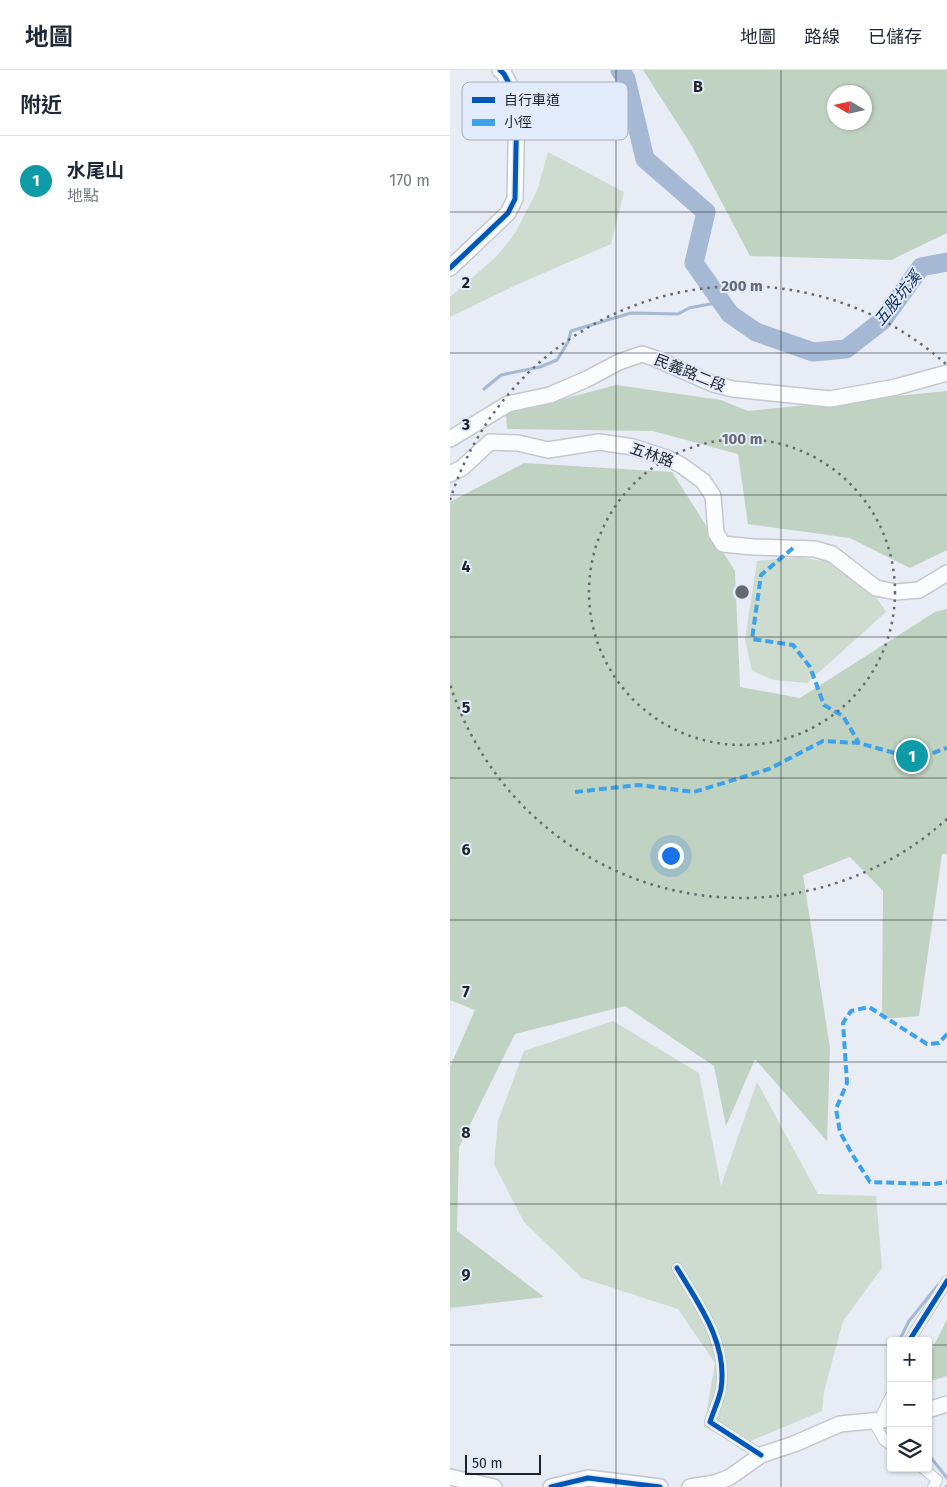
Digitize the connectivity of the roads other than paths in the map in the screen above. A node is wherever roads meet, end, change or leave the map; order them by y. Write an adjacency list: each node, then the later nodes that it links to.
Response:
1 (500, 70): 2 (main road)
2 (508, 82)
3 (516, 140): 4 (main road)
4 (450, 268)
5 (947, 373): 6 (main road, 民義路二段)
6 (450, 439)
7 (450, 474): 8 (main road, 五林路)
8 (947, 573)
9 (677, 1268): 17 (street)
10 (947, 1280): 11 (street)
11 (911, 1337)
12 (947, 1404): 14 (main road)
13 (887, 1405): 15 (street)
14 (932, 1409)
15 (882, 1417): 16 (street); 17 (main road)
16 (887, 1442)
17 (761, 1455): 23 (main road)
18 (928, 1472): 24 (street)
19 (450, 1477): 20 (main road)
20 (494, 1487)
21 (551, 1487): 22 (main road)
22 (660, 1487)
23 (690, 1487)
24 (933, 1487)

